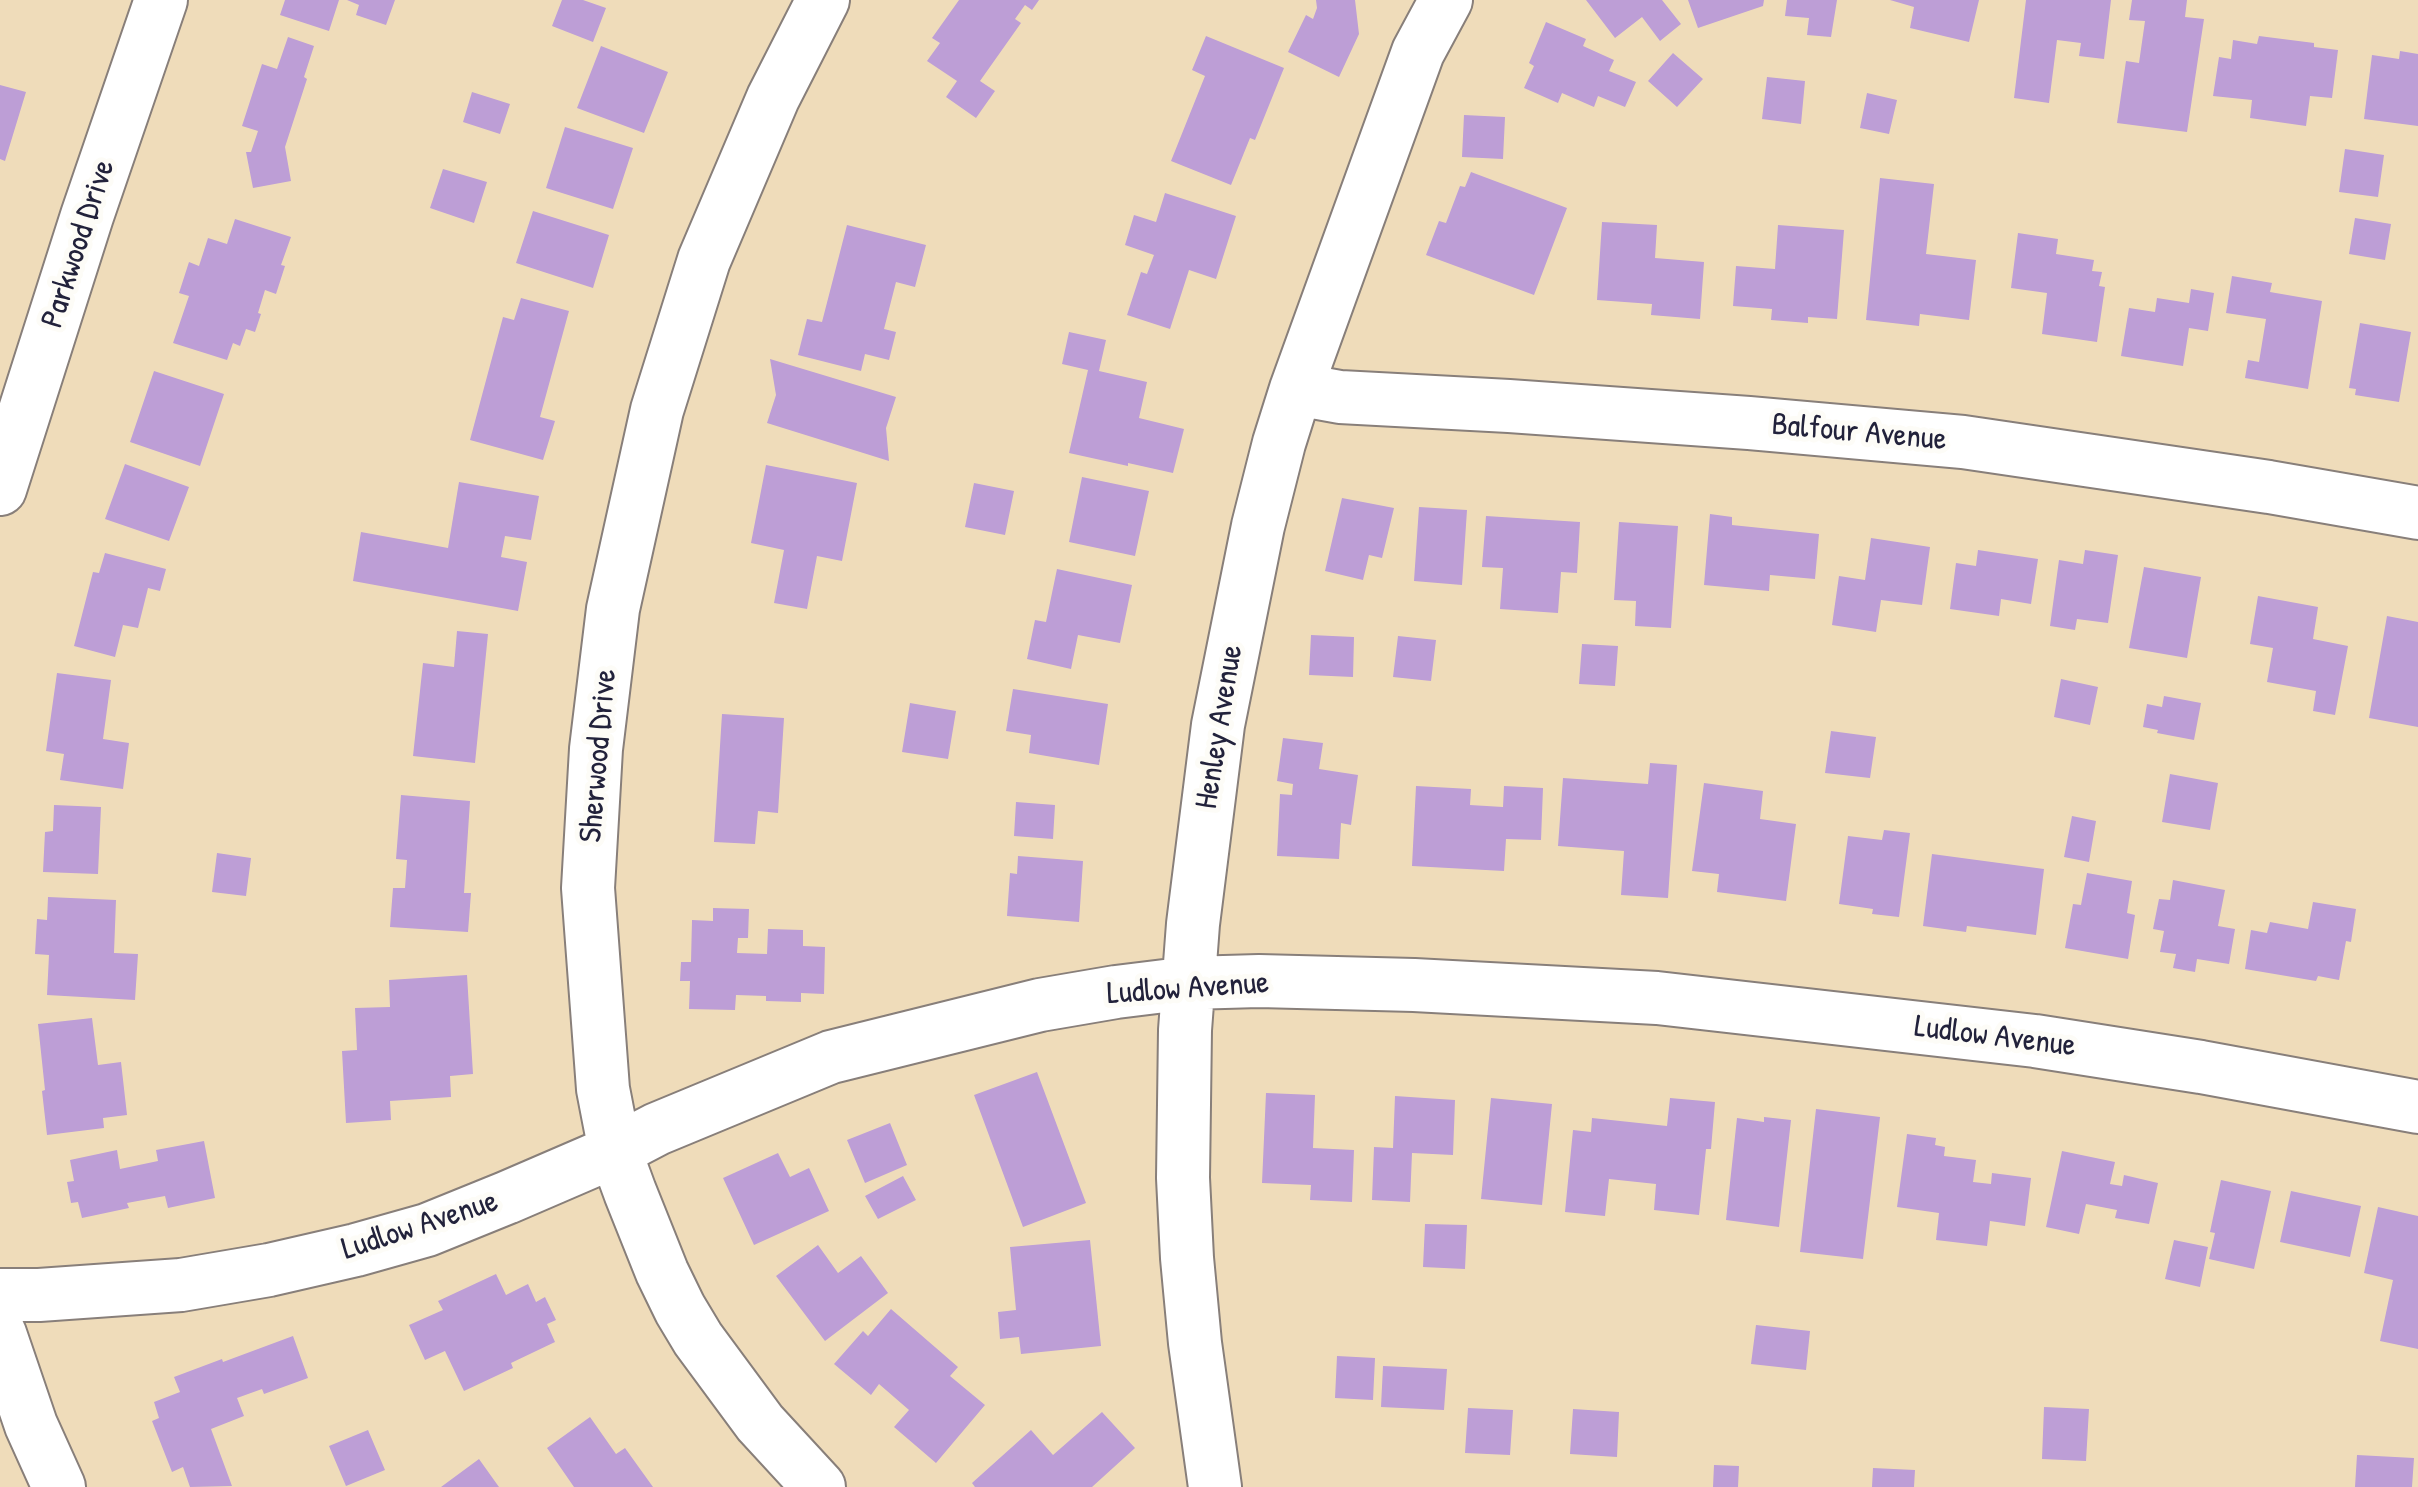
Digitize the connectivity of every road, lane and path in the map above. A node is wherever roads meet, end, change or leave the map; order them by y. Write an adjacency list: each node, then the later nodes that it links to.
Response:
1 (161, 0): 5 (street, Parkwood Drive)
2 (823, 0): 9 (street, Sherwood Drive)
3 (1446, 0): 4 (street, Henley Avenue)
4 (1296, 388): 6 (street, Balfour Avenue); 7 (street, Henley Avenue)
5 (0, 490)
6 (2418, 513)
7 (1189, 983): 8 (street, Ludlow Avenue); 9 (street, Ludlow Avenue); 14 (street, Henley Avenue)
8 (2418, 1106)
9 (615, 1150): 10 (street, Ludlow Avenue); 13 (street, Sherwood Drive)
10 (0, 1295)
11 (0, 1334): 12 (street)
12 (59, 1487)
13 (819, 1487)
14 (1214, 1487)

